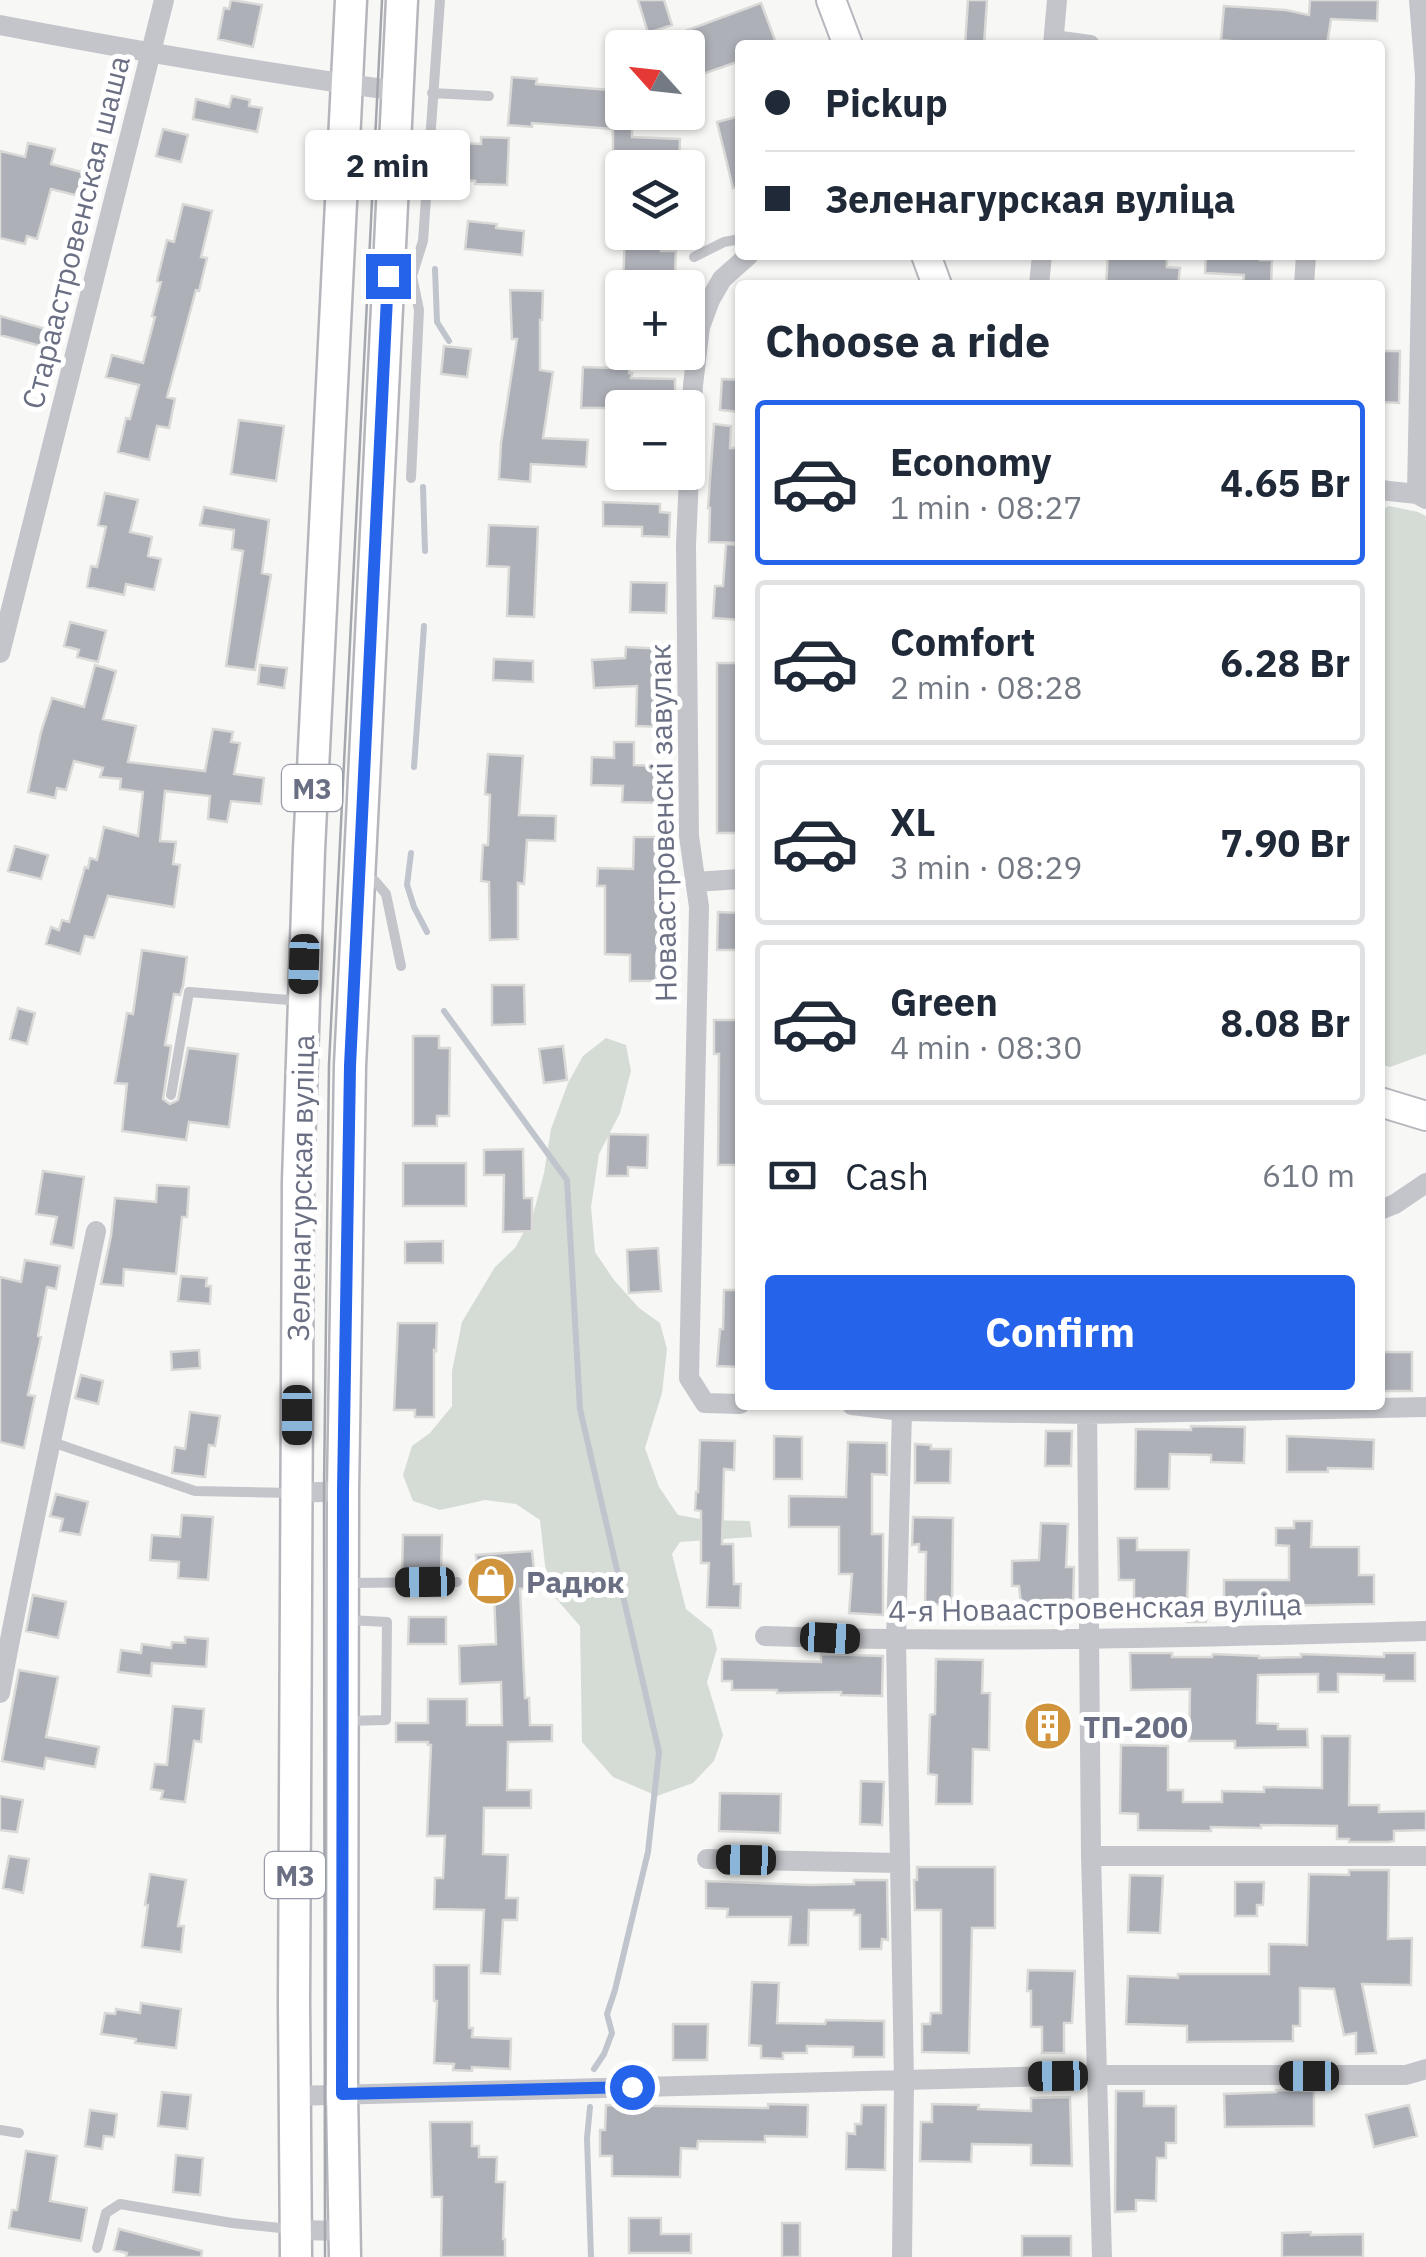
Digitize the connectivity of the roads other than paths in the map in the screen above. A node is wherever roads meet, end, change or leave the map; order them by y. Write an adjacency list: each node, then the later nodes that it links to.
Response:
1 (164, 0): 11 (street, Стараастровенская шаша)
2 (351, 0): 12 (main road, Зеленагурская вуліца / М3)
3 (402, 0): 13 (main road, Зеленагурская вуліца / М3)
4 (440, 0): 14 (lane)
5 (831, 0): 9 (street)
6 (1057, 0): 10 (street)
7 (1419, 0): 22 (street)
8 (0, 25): 11 (street)
9 (846, 40)
10 (1054, 40)
11 (150, 52): 12 (street); 23 (street, Стараастровенская шаша)
12 (346, 84): 13 (street); 29 (main road, Зеленагурская вуліца / М3)
13 (398, 91): 19 (main road, Зеленагурская вуліца / М3)
14 (432, 93): 15 (lane); 19 (lane)
15 (489, 96)
16 (735, 240): 17 (lane)
17 (694, 257)
18 (743, 260): 27 (street, Новаастровенскі завулак)
19 (400, 276): 20 (lane); 25 (main road, Зеленагурская вуліца / М3)
20 (411, 478)
21 (1385, 491): 22 (street)
22 (1422, 496)
23 (9, 583): 24 (street, Стараастровенская шаша)
24 (0, 653)
25 (358, 876): 28 (lane); 44 (main road, Зеленагурская вуліца / М3)
26 (735, 878): 27 (street)
27 (695, 882): 36 (street, Новаастровенскі завулак)
28 (401, 966)
29 (303, 1001): 30 (lane); 45 (main road, Зеленагурская вуліца / М3)
30 (171, 1096)
31 (1385, 1104): 32 (street)
32 (1426, 1116)
33 (1426, 1183): 34 (street)
34 (1385, 1208)
35 (96, 1230): 43 (street)
36 (735, 1404)
37 (1385, 1407): 38 (street)
38 (1426, 1407)
39 (894, 1410): 42 (street)
40 (994, 1410): 42 (street)
41 (1087, 1410): 51 (street)
42 (902, 1411): 52 (street)
43 (52, 1442): 45 (lane); 53 (street)
44 (343, 1491): 45 (street); 47 (main road, Зеленагурская вуліца / М3)
45 (297, 1493): 63 (main road, Зеленагурская вуліца / М3)
46 (457, 1582): 47 (lane)
47 (344, 1583): 48 (main road, Зеленагурская вуліца / М3)
48 (344, 1620): 54 (main road, Зеленагурская вуліца / М3); 54 (lane)
49 (1426, 1631): 51 (street, 4-я Новаастровенская вуліца)
50 (764, 1636): 52 (street, 4-я Новаастровенская вуліца)
51 (1090, 1640): 52 (street, 4-я Новаастровенская вуліца); 55 (street)
52 (896, 1641): 58 (street)
53 (0, 1693)
54 (344, 1721): 62 (main road, Зеленагурская вуліца / М3)
55 (1091, 1856): 56 (street); 60 (street)
56 (1426, 1856)
57 (707, 1858): 58 (street)
58 (899, 1863): 61 (street)
59 (1426, 2069): 60 (street)
60 (1096, 2075): 61 (street); 70 (street)
61 (904, 2080): 62 (street); 69 (street)
62 (342, 2094): 63 (street); 67 (main road, Зеленагурская вуліца / М3)
63 (294, 2096): 66 (main road, Зеленагурская вуліца / М3)
64 (0, 2130): 65 (lane)
65 (19, 2133)
66 (296, 2243): 67 (street); 68 (lane)
67 (345, 2244)
68 (97, 2248)
69 (902, 2257)
70 (1102, 2257)

